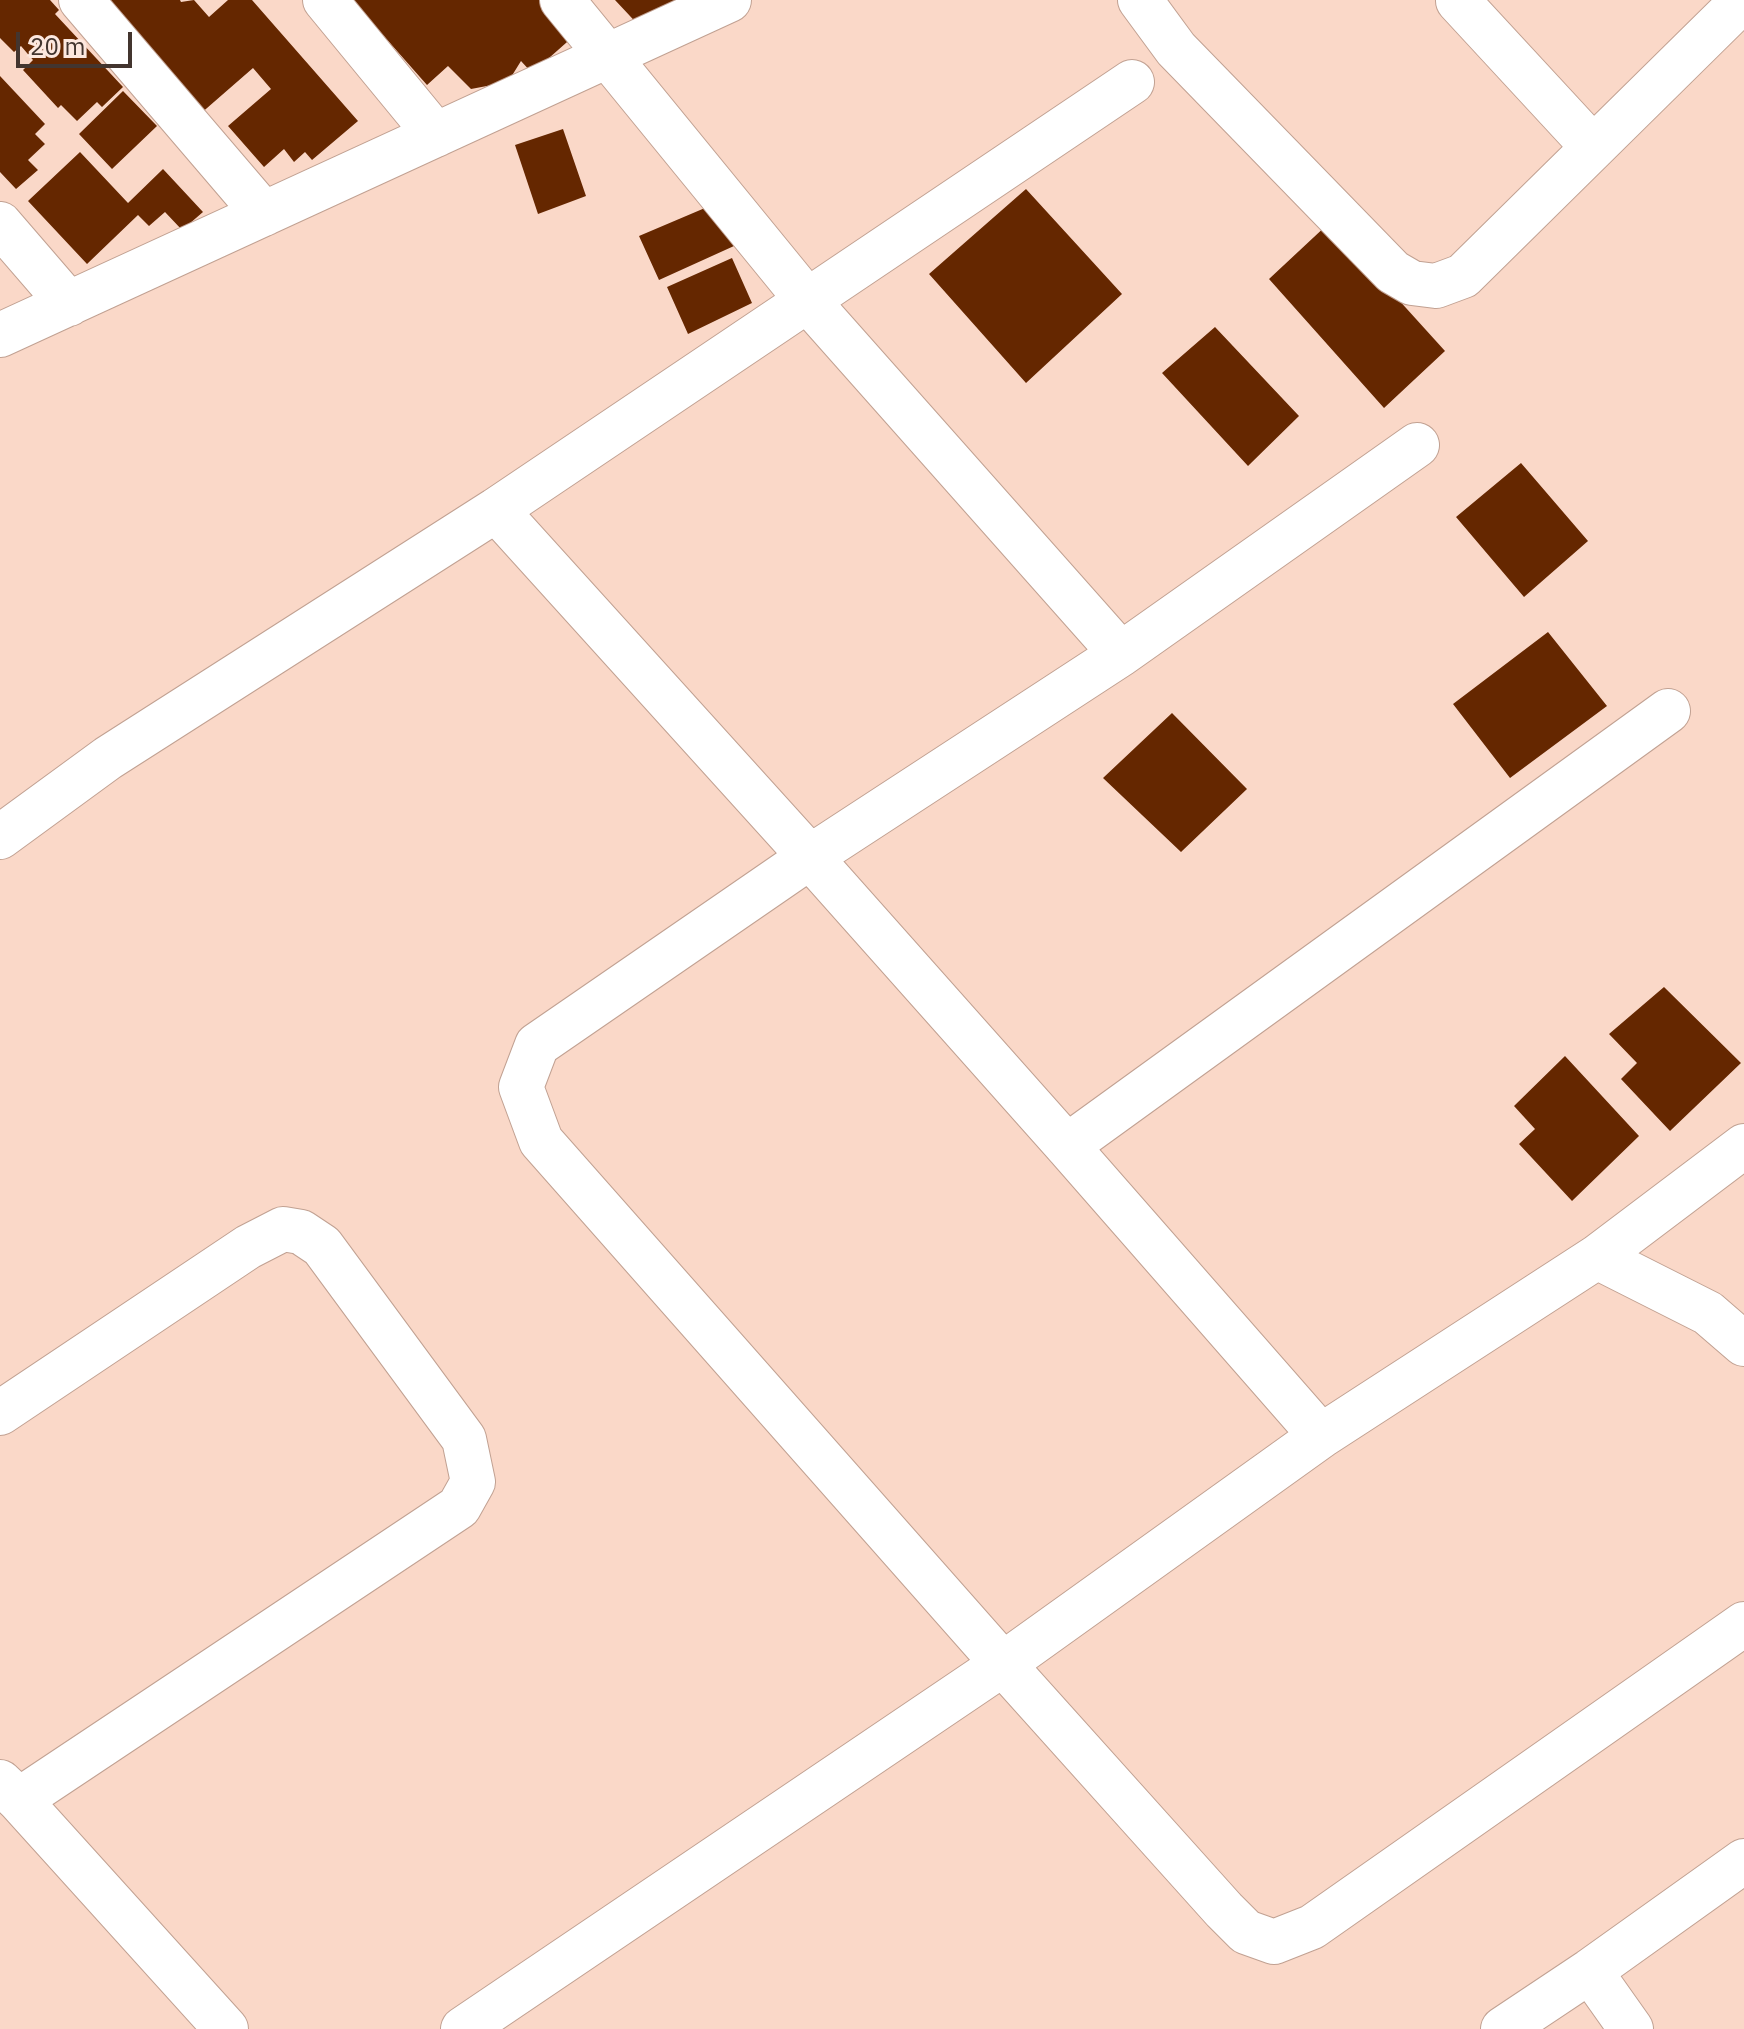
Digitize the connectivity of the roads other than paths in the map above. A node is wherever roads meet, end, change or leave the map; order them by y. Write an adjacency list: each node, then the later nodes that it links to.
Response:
1 (81, 0): 12 (street)
2 (325, 0): 10 (street)
3 (562, 0): 8 (street)
4 (729, 0): 8 (street)
5 (1140, 0): 11 (street)
6 (1743, 0): 11 (street)
7 (1458, 1): 11 (street)
8 (609, 56): 10 (street); 14 (street)
9 (1132, 82): 14 (street)
10 (436, 135): 12 (street)
11 (1593, 147)
12 (264, 214): 15 (street)
13 (0, 224): 15 (street)
14 (807, 300): 18 (street); 19 (street)
15 (69, 304): 16 (street)
16 (0, 335)
17 (1417, 445): 19 (street)
18 (496, 510): 21 (street); 22 (street)
19 (1121, 654): 22 (street)
20 (1668, 711): 23 (street)
21 (0, 837)
22 (810, 857): 23 (street); 30 (street)
23 (1067, 1146): 28 (street)
24 (1744, 1146): 25 (street)
25 (1597, 1257): 26 (street); 28 (street)
26 (1744, 1344)
27 (0, 1413): 31 (street)
28 (1321, 1436): 30 (street)
29 (1744, 1624): 30 (street)
30 (1003, 1664): 35 (street)
31 (10, 1791): 34 (street)
32 (1744, 1861): 33 (street)
33 (1590, 1971): 36 (street); 37 (street)
34 (226, 2029)
35 (463, 2029)
36 (1503, 2029)
37 (1631, 2029)

